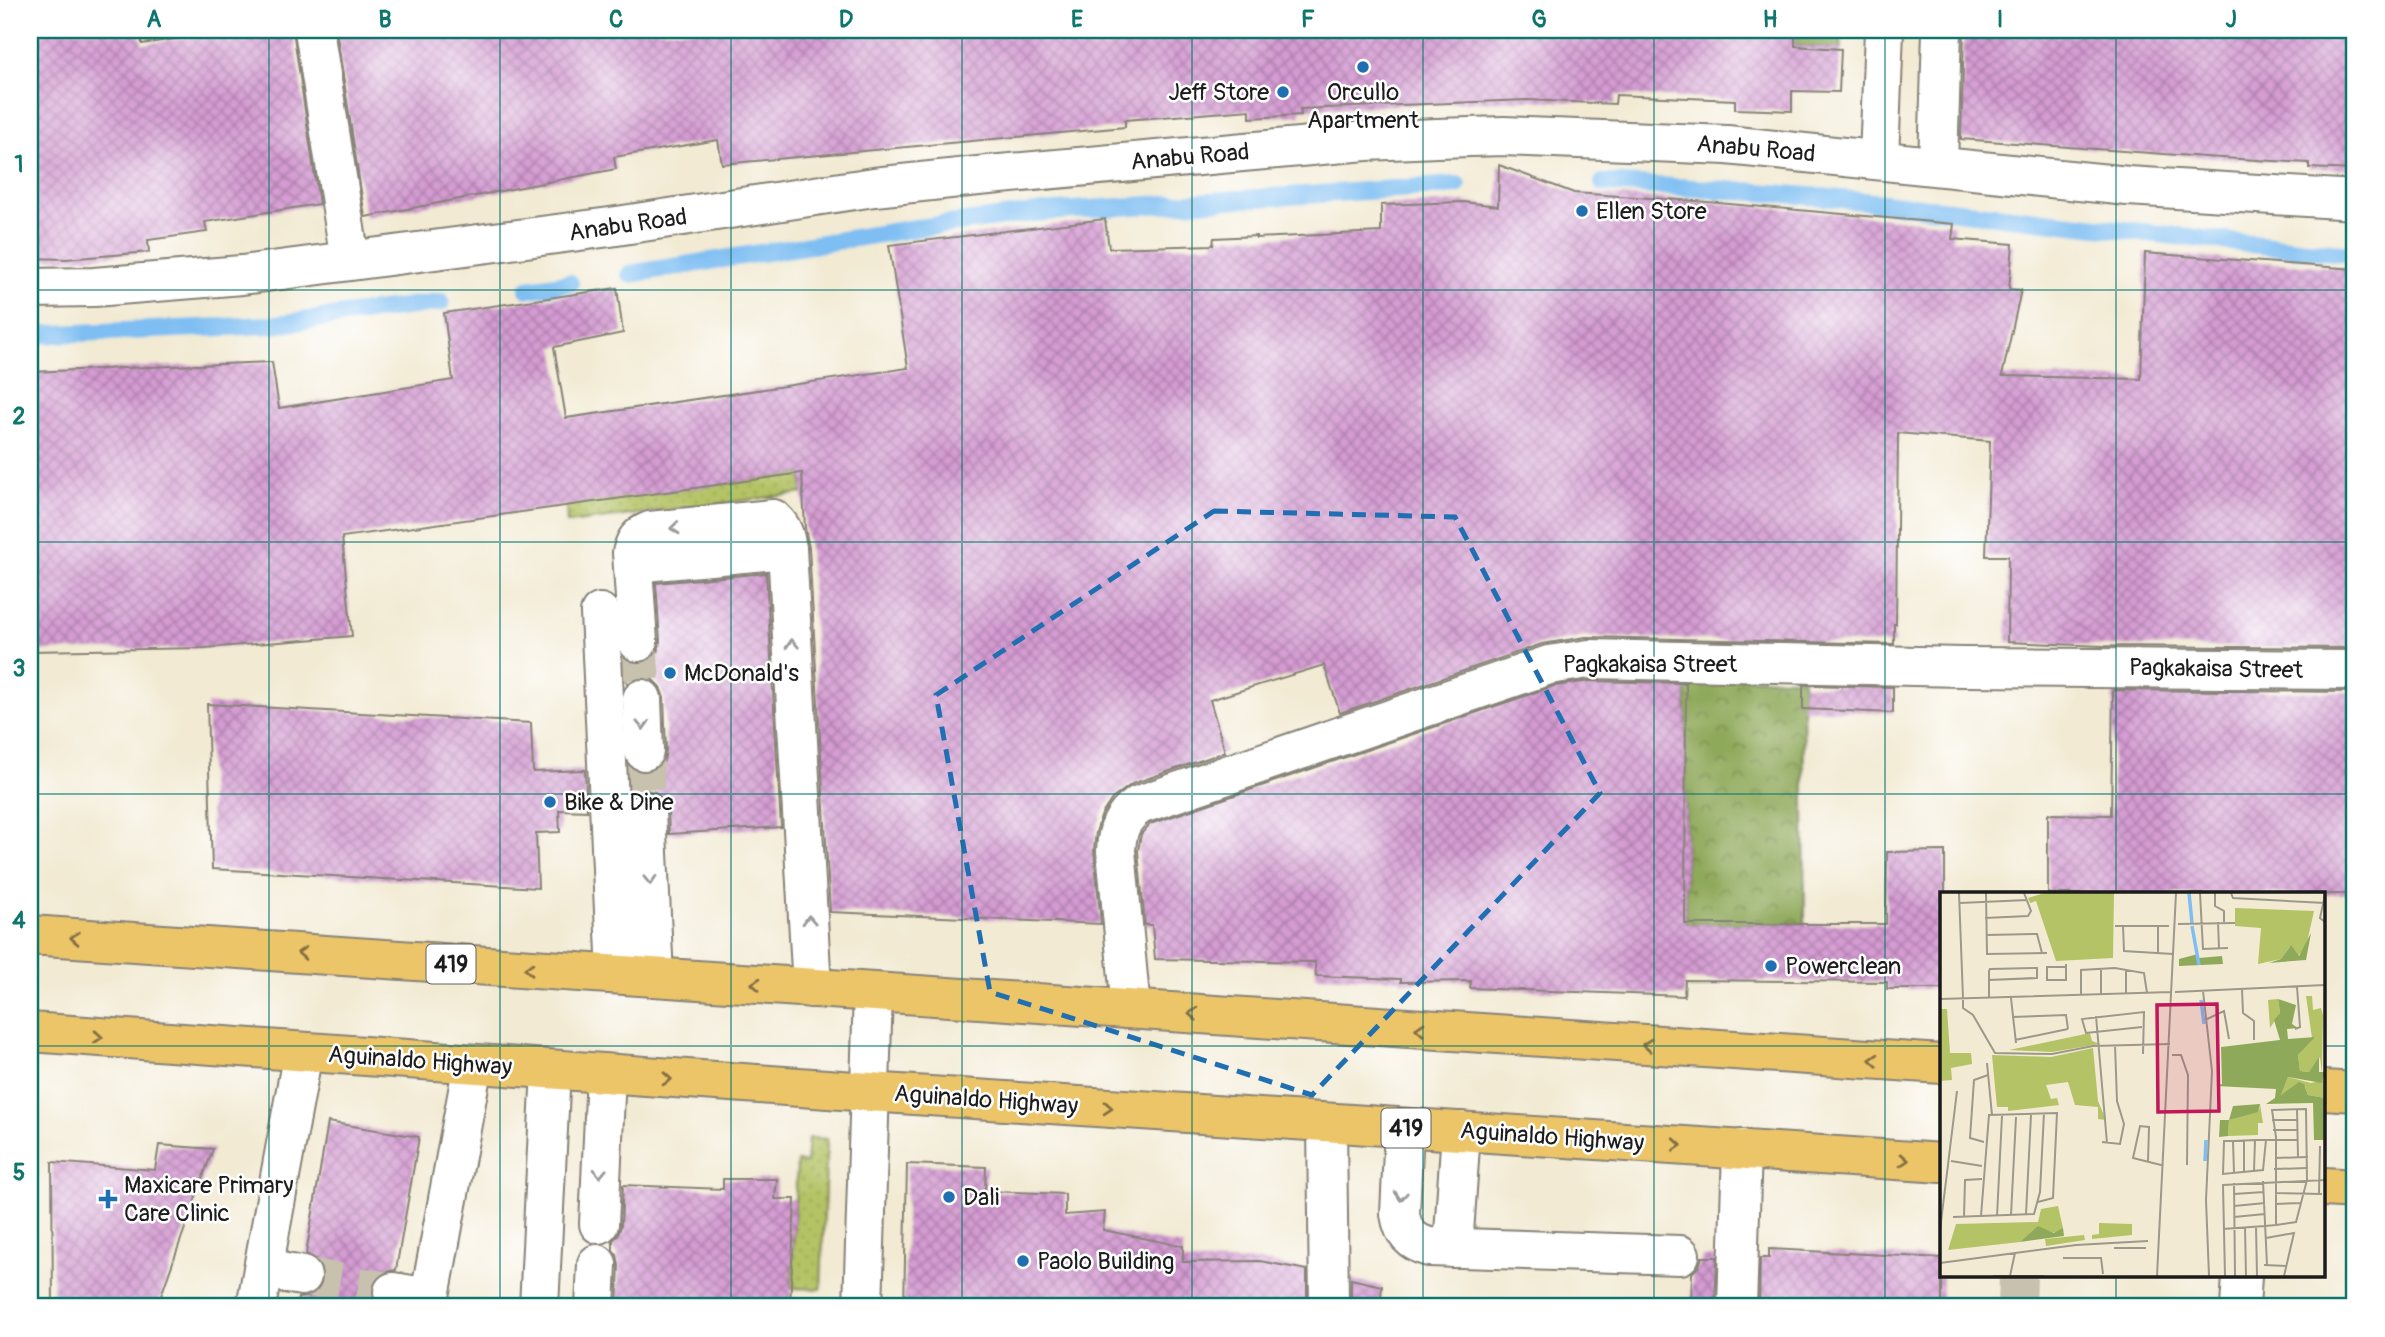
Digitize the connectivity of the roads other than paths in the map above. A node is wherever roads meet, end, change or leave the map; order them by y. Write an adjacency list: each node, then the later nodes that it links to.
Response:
1 (314, 30): 7 (street)
2 (1884, 30): 4 (street)
3 (1942, 30): 5 (street)
4 (1879, 160): 5 (street, Anabu Road); 7 (street, Anabu Road)
5 (1938, 166): 6 (street, Anabu Road)
6 (2355, 201)
7 (350, 260): 8 (street, Anabu Road)
8 (30, 288)
9 (600, 613): 16 (street)
10 (638, 642): 17 (street, one-way to 10)
11 (2355, 670): 19 (street, Pagkakaisa Street)
12 (642, 699): 13 (street, one-way to 13)
13 (644, 751)
14 (646, 811): 16 (street, one-way to 16)
15 (30, 935): 16 (highway, 419, one-way to 15)
16 (636, 976): 17 (highway, 419, one-way to 16)
17 (812, 988): 18 (highway, 419)
18 (873, 992): 19 (highway, 419); 27 (street)
19 (1131, 1009): 23 (highway, 419, one-way to 19)
20 (30, 1032): 21 (highway, Aguinaldo Highway / 419, one-way to 21)
21 (303, 1052): 22 (highway, Aguinaldo Highway / 419); 40 (street)
22 (472, 1064): 24 (highway, Aguinaldo Highway / 419); 44 (street)
23 (1940, 1065)
24 (551, 1070): 25 (highway, Aguinaldo Highway / 419); 46 (street)
25 (606, 1074): 27 (highway, Aguinaldo Highway / 419, one-way to 27); 36 (street, one-way to 36)
26 (2326, 1090): 28 (highway)
27 (869, 1092): 29 (highway, Aguinaldo Highway / 419, one-way to 29); 48 (street)
28 (2355, 1092)
29 (1327, 1123): 30 (highway, Aguinaldo Highway / 419); 49 (street)
30 (1405, 1128): 31 (highway, Aguinaldo Highway / 419); 37 (street, one-way to 37)
31 (1461, 1131): 32 (highway, Aguinaldo Highway / 419, one-way to 32); 37 (street)
32 (1742, 1149): 33 (highway, Aguinaldo Highway / 419, one-way to 33); 50 (street)
33 (1940, 1163)
34 (2326, 1187): 35 (highway)
35 (2355, 1189)
36 (598, 1224)
37 (1453, 1248): 38 (street)
38 (1680, 1255)
39 (597, 1264): 47 (street)
40 (263, 1269): 41 (street); 45 (street)
41 (302, 1276)
42 (2242, 1278): 51 (street)
43 (393, 1292): 44 (street)
44 (429, 1303)
45 (257, 1307)
46 (539, 1307)
47 (595, 1307)
48 (863, 1307)
49 (1329, 1307)
50 (1738, 1307)
51 (2240, 1307)

